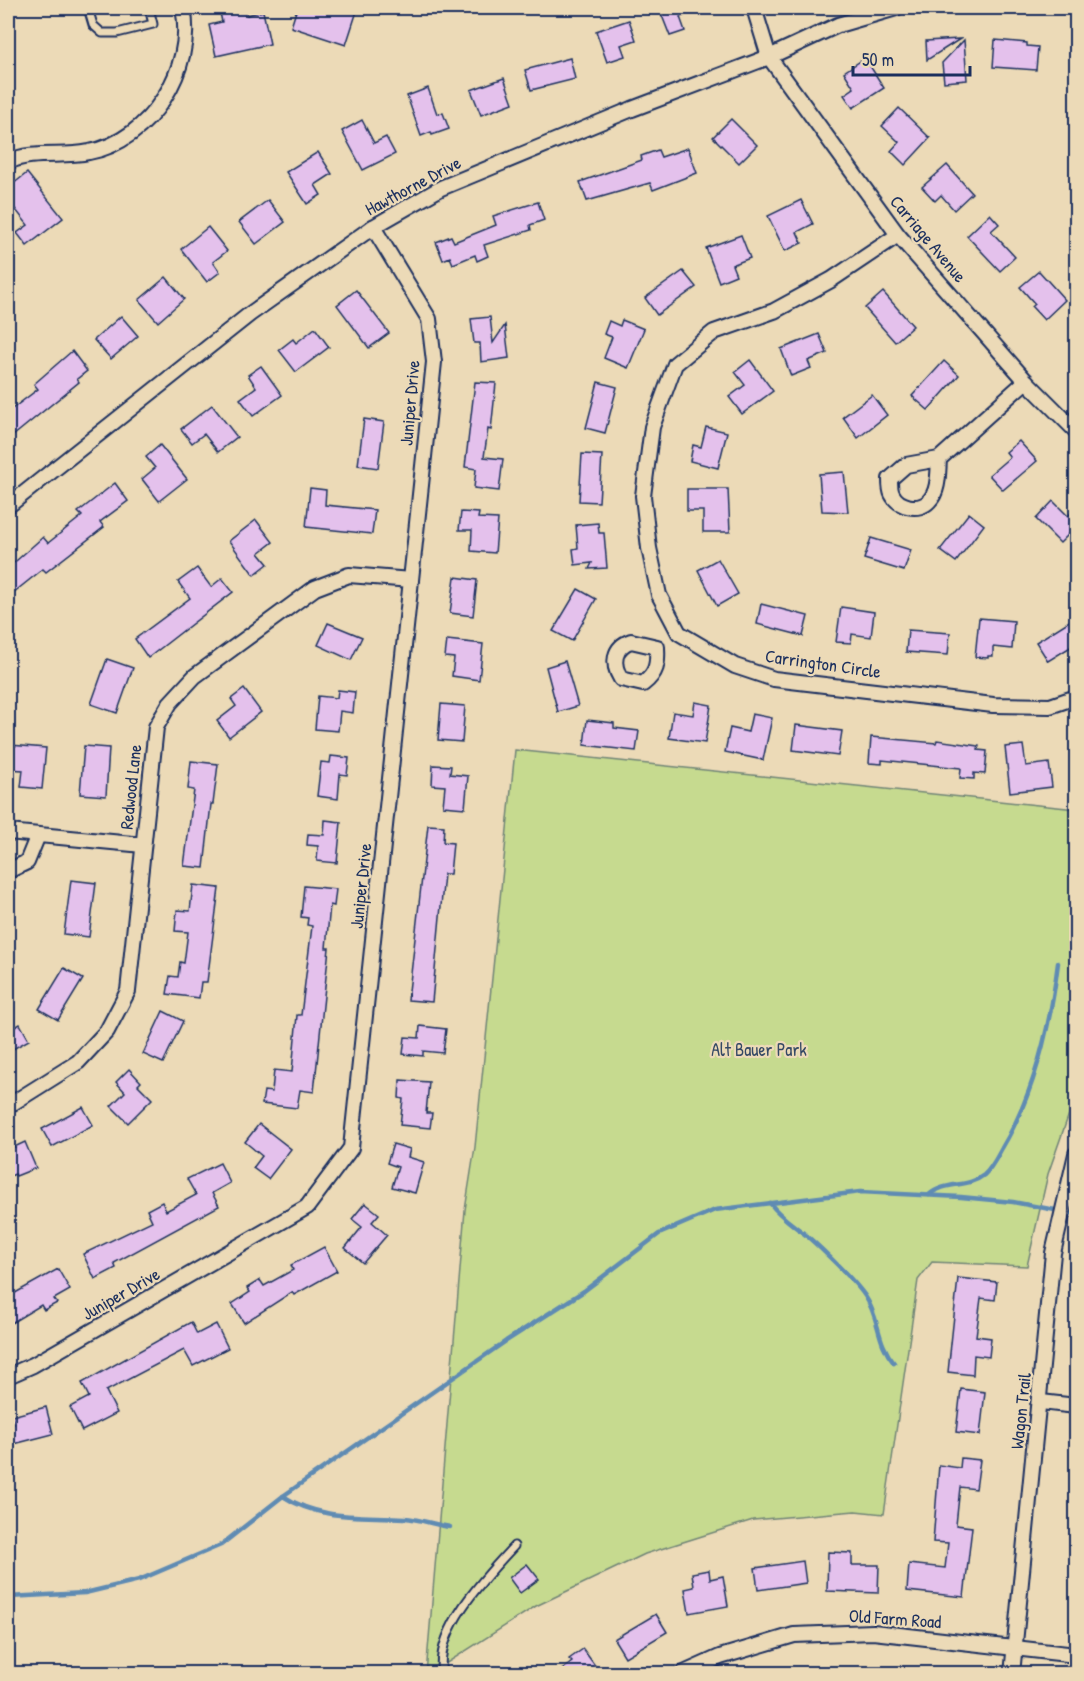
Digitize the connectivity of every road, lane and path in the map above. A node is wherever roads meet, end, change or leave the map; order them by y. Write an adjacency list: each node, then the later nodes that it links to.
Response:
1 (88, 8): 2 (lane)
2 (149, 8)
3 (183, 8): 7 (street)
4 (754, 8): 6 (street, Carriage Avenue)
5 (896, 8): 6 (street, Hawthorne Drive)
6 (769, 57): 8 (street, Hawthorne Drive); 9 (street, Carriage Avenue)
7 (8, 162)
8 (373, 227): 13 (street, Hawthorne Drive); 14 (street, Juniper Drive)
9 (897, 235): 10 (street, Carriage Avenue); 15 (street)
10 (1026, 381): 11 (street, Carriage Avenue); 12 (street)
11 (1077, 431)
12 (939, 459)
13 (8, 506)
14 (411, 580): 20 (street, Redwood Lane); 24 (street, Juniper Drive)
15 (679, 633): 16 (street); 17 (street, Carrington Circle)
16 (657, 647)
17 (1077, 697)
18 (8, 832): 19 (street)
19 (38, 835): 20 (street); 21 (street)
20 (143, 845): 22 (street, Redwood Lane)
21 (8, 871)
22 (8, 1106)
23 (1077, 1154): 25 (street, Wagon Trail)
24 (8, 1376)
25 (1041, 1402): 26 (street); 28 (street, Wagon Trail)
26 (1077, 1406)
27 (514, 1546): 30 (lane)
28 (1015, 1648): 29 (street, Old Farm Road); 31 (street, Old Farm Road); 32 (street, Wagon Trail)
29 (1077, 1655)
30 (442, 1674)
31 (682, 1674)
32 (1012, 1674)

